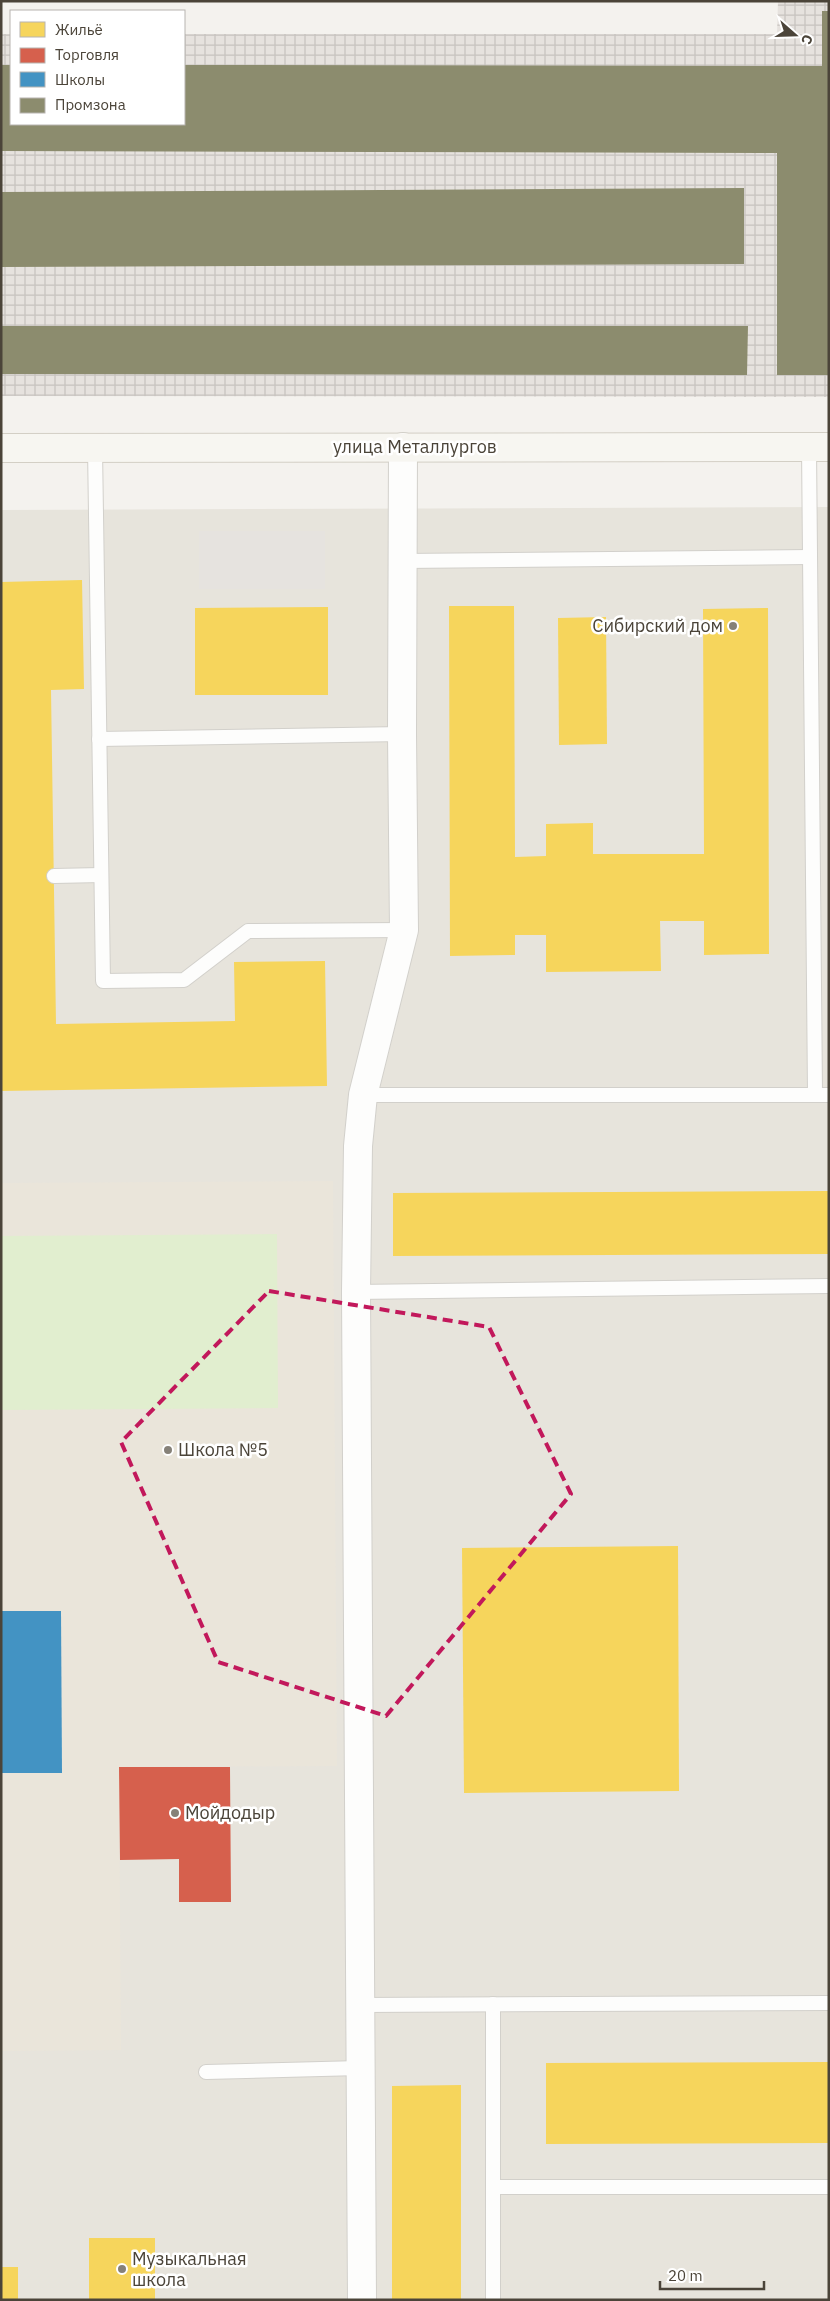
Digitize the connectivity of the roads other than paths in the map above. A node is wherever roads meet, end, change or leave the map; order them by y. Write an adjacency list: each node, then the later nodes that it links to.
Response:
1 (819, 446): 2 (street, улица Металлургов); 5 (lane)
2 (403, 447): 4 (street, улица Металлургов); 6 (street)
3 (1, 448): 4 (street, улица Металлургов)
4 (95, 448): 8 (lane)
5 (810, 557): 6 (lane); 12 (lane)
6 (402, 561): 7 (street)
7 (402, 734): 8 (lane); 11 (street)
8 (99, 740): 9 (lane)
9 (101, 875): 10 (lane); 11 (lane)
10 (54, 876)
11 (404, 930): 13 (street)
12 (822, 1094): 13 (lane)
13 (363, 1096): 15 (street)
14 (829, 1286): 15 (lane)
15 (356, 1292): 18 (street)
16 (492, 2004): 17 (lane); 18 (lane); 22 (lane)
17 (829, 2004)
18 (360, 2005): 19 (street)
19 (360, 2068): 20 (lane); 23 (street)
20 (206, 2072)
21 (829, 2186): 22 (lane)
22 (493, 2187): 24 (lane)
23 (362, 2300)
24 (493, 2300)

